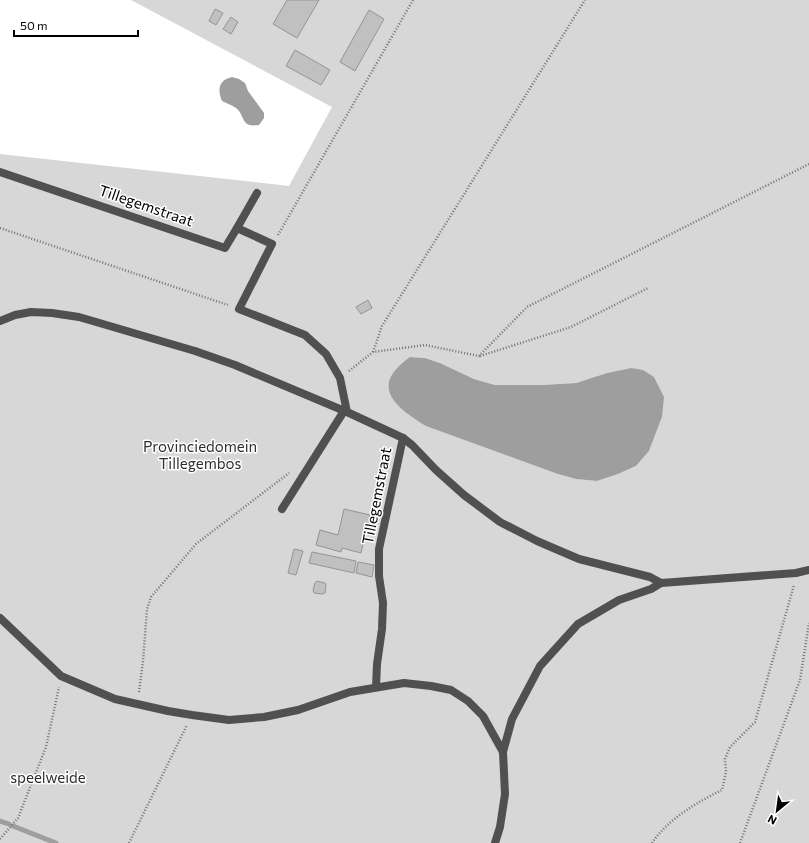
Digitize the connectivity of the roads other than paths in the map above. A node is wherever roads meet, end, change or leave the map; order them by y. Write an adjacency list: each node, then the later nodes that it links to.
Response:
1 (0, 172): 3 (lane, Tillegemstraat)
2 (257, 193): 3 (lane)
3 (237, 228): 5 (lane)
4 (0, 321): 5 (lane, Tillegemstraat)
5 (345, 411): 6 (lane, Tillegemstraat); 7 (lane)
6 (403, 438): 9 (lane); 11 (lane, Tillegemstraat)
7 (282, 509)
8 (809, 570): 9 (lane)
9 (661, 583): 12 (lane)
10 (0, 618): 11 (lane)
11 (376, 687): 12 (lane)
12 (503, 752): 13 (lane)
13 (495, 843)

